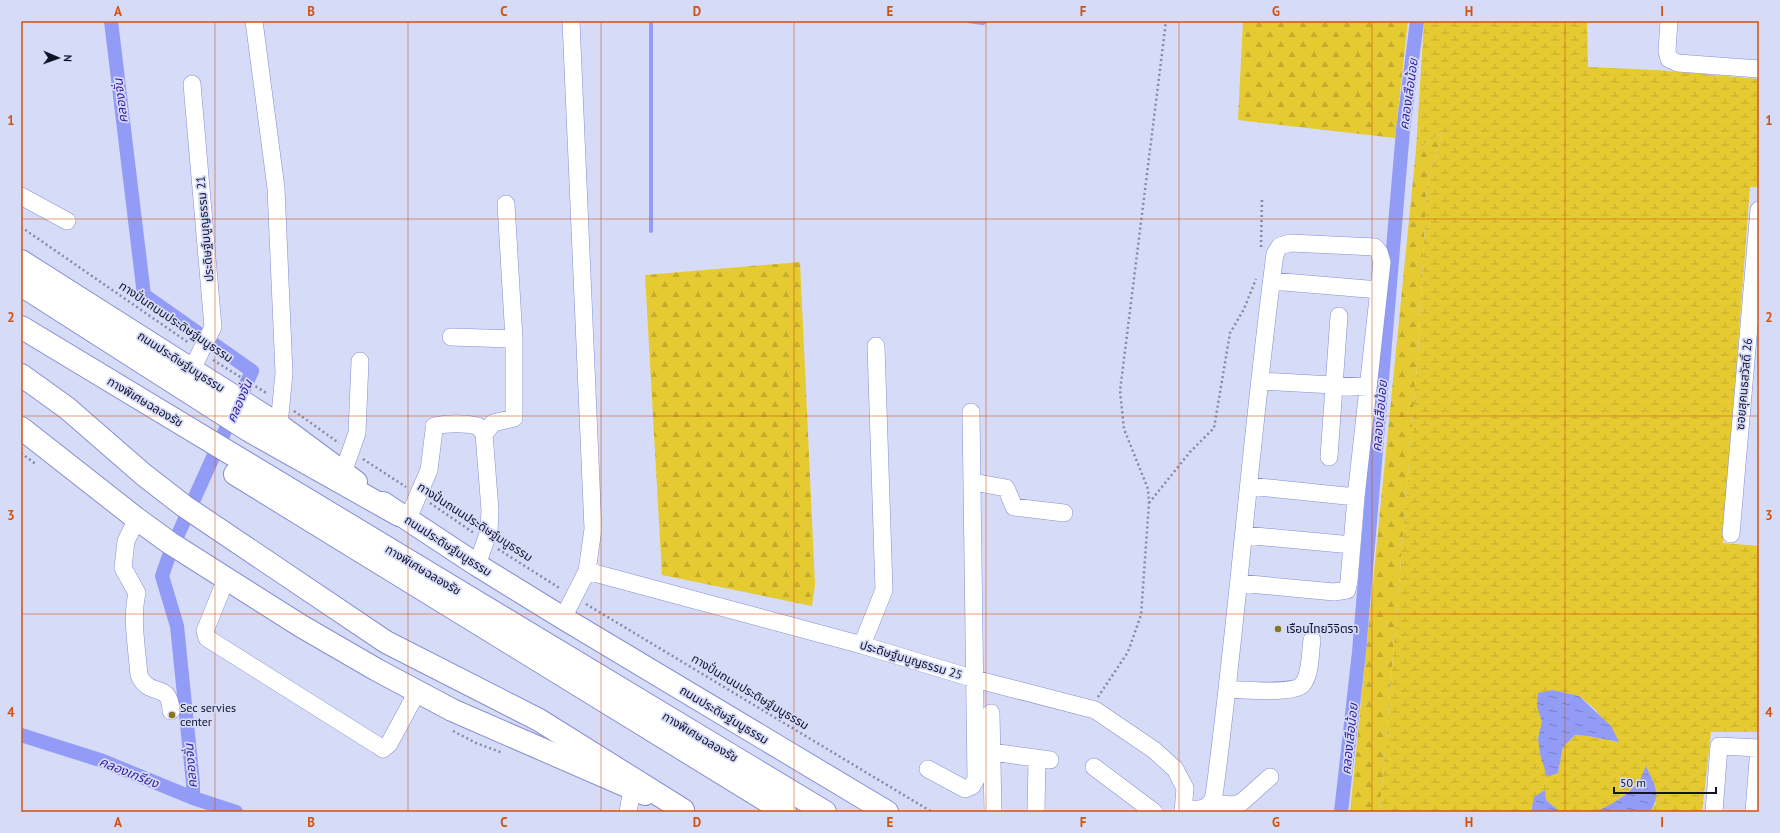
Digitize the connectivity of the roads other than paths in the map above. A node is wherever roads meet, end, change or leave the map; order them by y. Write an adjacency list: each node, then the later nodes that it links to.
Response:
1 (254, 21): 27 (street)
2 (571, 21): 43 (street)
3 (1669, 21): 4 (street)
4 (1759, 70)
5 (192, 84): 20 (street, ประดิษฐ์มนูญธรรม 21)
6 (21, 196): 9 (street)
7 (506, 204): 17 (street)
8 (1759, 210): 39 (street, ซอยสุคนธสวัสดิ์ 26)
9 (67, 221)
10 (21, 261): 20 (main road, ถนนประดิษฐ์มนูธรรม)
11 (1265, 278): 13 (street); 13 (street); 23 (street)
12 (21, 284): 26 (main road)
13 (1379, 290): 25 (street)
14 (1339, 316): 24 (street)
15 (21, 327): 64 (main road, ทางพิเศษฉลองรัช)
16 (452, 337): 17 (street)
17 (514, 339): 30 (street)
18 (21, 342): 63 (main road, ทางพิเศษฉลองรัช)
19 (876, 346): 48 (street)
20 (202, 350): 26 (main road, ถนนประดิษฐ์มนูธรรม)
21 (360, 361): 32 (street)
22 (21, 375): 61 (main road)
23 (1260, 381): 24 (street); 34 (street)
24 (1334, 385): 25 (street); 31 (street)
25 (1368, 387): 35 (street)
26 (226, 404): 27 (main road)
27 (265, 410): 32 (main road, ถนนประดิษฐ์มนูธรรม); 37 (main road)
28 (971, 412): 33 (street)
29 (21, 428): 38 (main road)
30 (484, 434): 37 (street); 42 (street)
31 (1329, 457)
32 (343, 473): 37 (main road, ถนนประดิษฐ์มนูธรรม)
33 (973, 482): 36 (street); 49 (street)
34 (1249, 486): 35 (street); 40 (street)
35 (1356, 497): 41 (street)
36 (1064, 513)
37 (403, 518): 42 (main road, ถนนประดิษฐ์มนูธรรม)
38 (137, 519): 44 (main road); 52 (street)
39 (1731, 534)
40 (1244, 535): 41 (street); 45 (street)
41 (1352, 545): 45 (street)
42 (476, 565): 46 (main road, ถนนประดิษฐ์มนูธรรม)
43 (587, 570): 46 (street); 48 (street, ประดิษฐ์มนูญธรรม 25)
44 (226, 579): 51 (main road); 51 (street)
45 (1239, 583): 50 (street)
46 (563, 618): 65 (main road, ถนนประดิษฐ์มนูธรรม)
47 (1312, 640): 50 (street)
48 (862, 644): 49 (street, ประดิษฐ์มนูญธรรม 25)
49 (975, 679): 56 (street); 60 (street, ประดิษฐ์มนูญธรรม 25)
50 (1228, 689): 59 (street)
51 (417, 692): 58 (main road)
52 (172, 711)
53 (991, 713): 54 (street)
54 (992, 752): 66 (street); 67 (street)
55 (1094, 767): 68 (street)
56 (928, 769)
57 (1270, 777): 59 (street)
58 (632, 789): 61 (main road); 62 (street)
59 (1211, 804): 60 (street)
60 (1183, 810)
61 (685, 811)
62 (628, 812)
63 (785, 812)
64 (825, 812)
65 (887, 812)
66 (994, 812)
67 (1036, 812)
68 (1154, 812)
69 (1714, 812): 70 (street)
70 (1754, 812)

